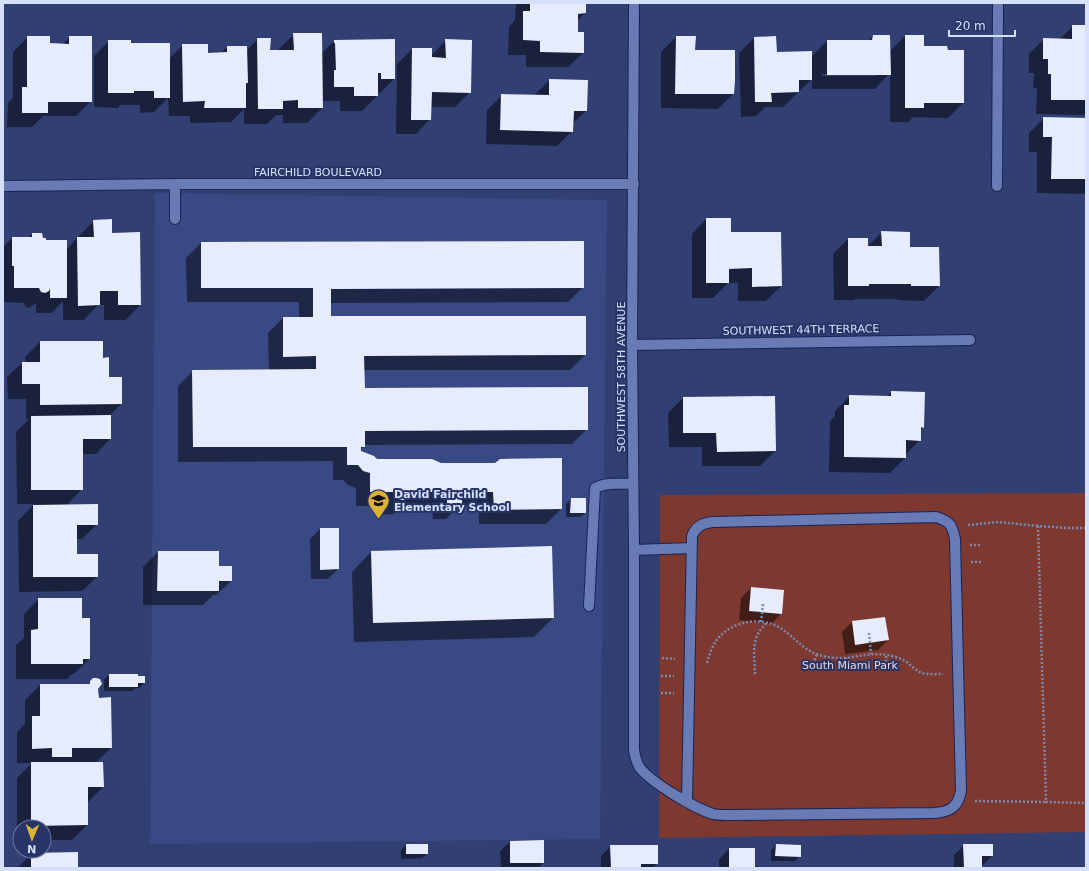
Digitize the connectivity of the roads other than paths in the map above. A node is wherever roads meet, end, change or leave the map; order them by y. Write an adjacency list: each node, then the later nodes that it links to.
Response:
1 (634, 3): 4 (street, SOUTHWEST 58TH AVENUE)
2 (998, 3): 6 (street)
3 (175, 184): 4 (street, FAIRCHILD BOULEVARD); 5 (street, FAIRCHILD BOULEVARD); 7 (street)
4 (634, 184): 9 (street, SOUTHWEST 58TH AVENUE)
5 (3, 186)
6 (997, 186)
7 (175, 219)
8 (970, 340): 9 (street, SOUTHWEST 44TH TERRACE)
9 (632, 345): 10 (street, SOUTHWEST 58TH AVENUE)
10 (633, 484): 12 (street, SOUTHWEST 58TH AVENUE); 13 (street)
11 (692, 548): 12 (street); 14 (street); 14 (street)
12 (634, 550): 14 (street, SOUTHWEST 58TH AVENUE)
13 (588, 606)
14 (687, 801)

